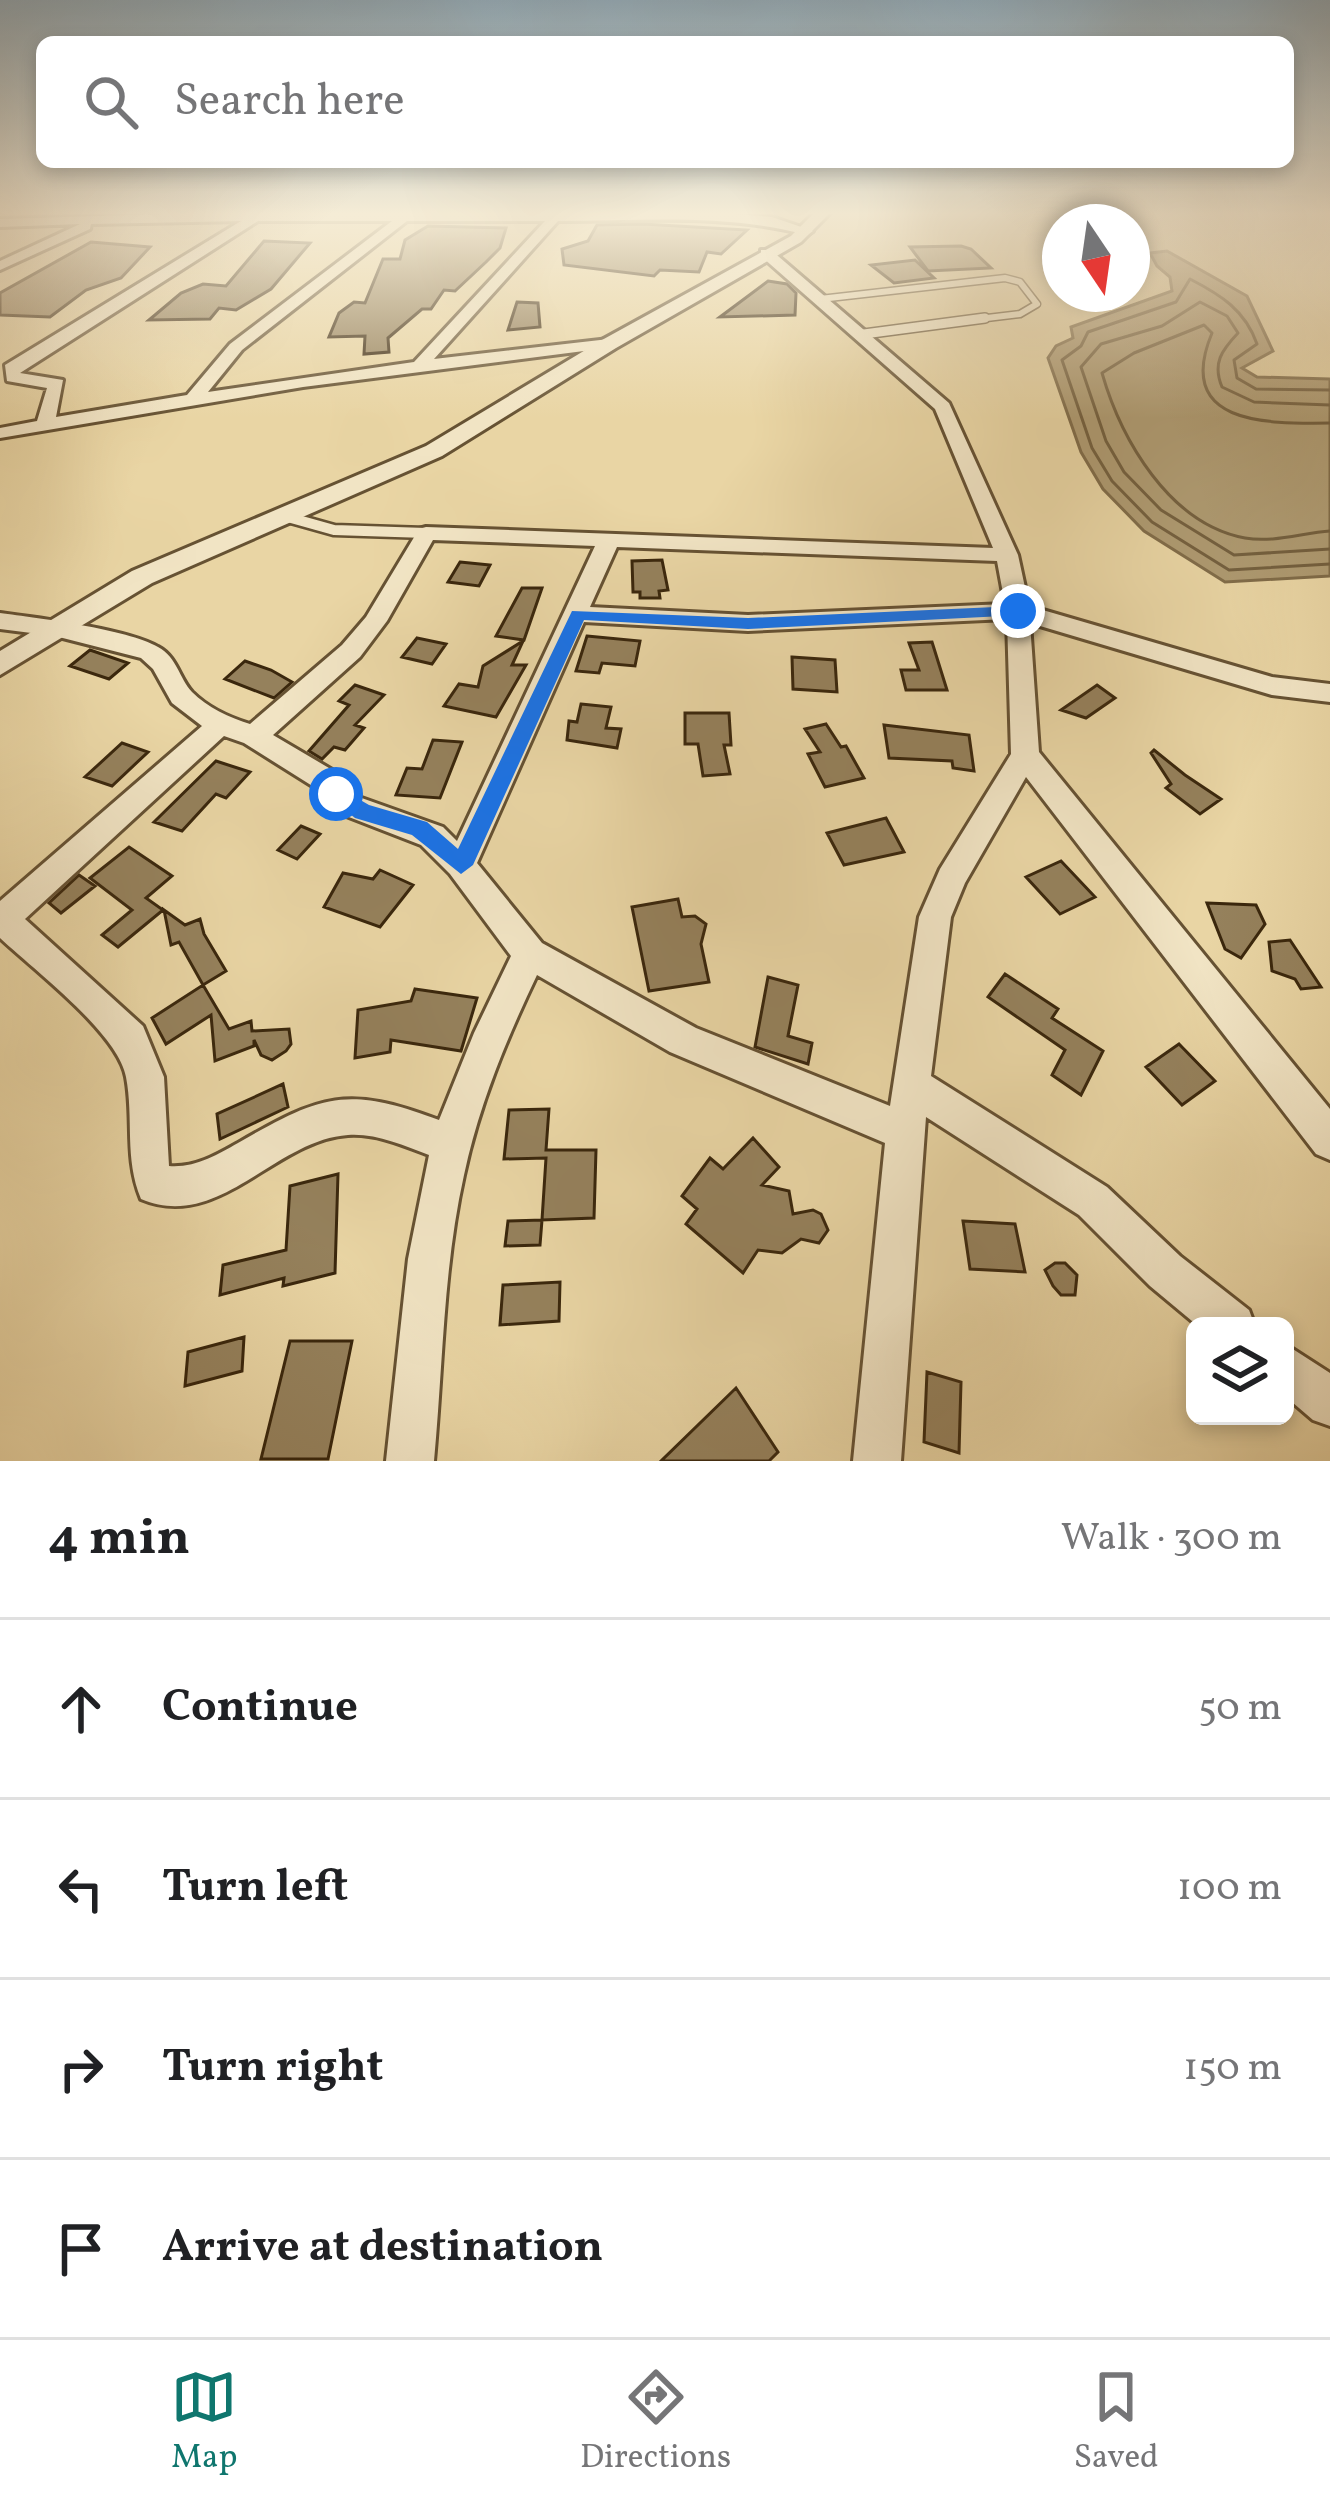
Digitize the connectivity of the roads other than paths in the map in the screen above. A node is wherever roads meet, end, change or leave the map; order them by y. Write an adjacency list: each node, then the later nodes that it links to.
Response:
1 (151, 281): 13 (street)
2 (320, 281): 12 (street)
3 (497, 281): 11 (street)
4 (717, 281): 10 (street)
5 (799, 281): 8 (street)
6 (977, 281): 8 (lane)
7 (1017, 281): 9 (lane)
8 (820, 299): 9 (street)
9 (865, 334): 18 (street)
10 (609, 344): 11 (street); 15 (street)
11 (419, 366): 12 (street)
12 (194, 398): 13 (street)
13 (45, 424): 14 (street)
14 (0, 433)
15 (284, 516): 16 (lane); 22 (street)
16 (426, 533): 17 (street); 26 (street)
17 (608, 542): 18 (street); 20 (street)
18 (1007, 555): 19 (street)
19 (1018, 611): 20 (street); 24 (street); 27 (street)
20 (578, 614): 28 (street)
21 (0, 621): 22 (street)
22 (56, 628): 23 (street); 25 (street)
23 (0, 665)
24 (1330, 693)
25 (220, 725): 26 (street); 29 (street)
26 (254, 736): 28 (street)
27 (1025, 755): 31 (street); 33 (street)
28 (461, 865): 30 (street)
29 (2, 917): 34 (street)
30 (530, 954): 32 (street); 34 (street)
31 (911, 1085): 32 (street); 35 (street)
32 (905, 1132): 39 (street)
33 (1330, 1140)
34 (451, 1144): 38 (street)
35 (1222, 1317)
36 (1294, 1374): 37 (street)
37 (1330, 1402)
38 (410, 1461)
39 (877, 1461)

